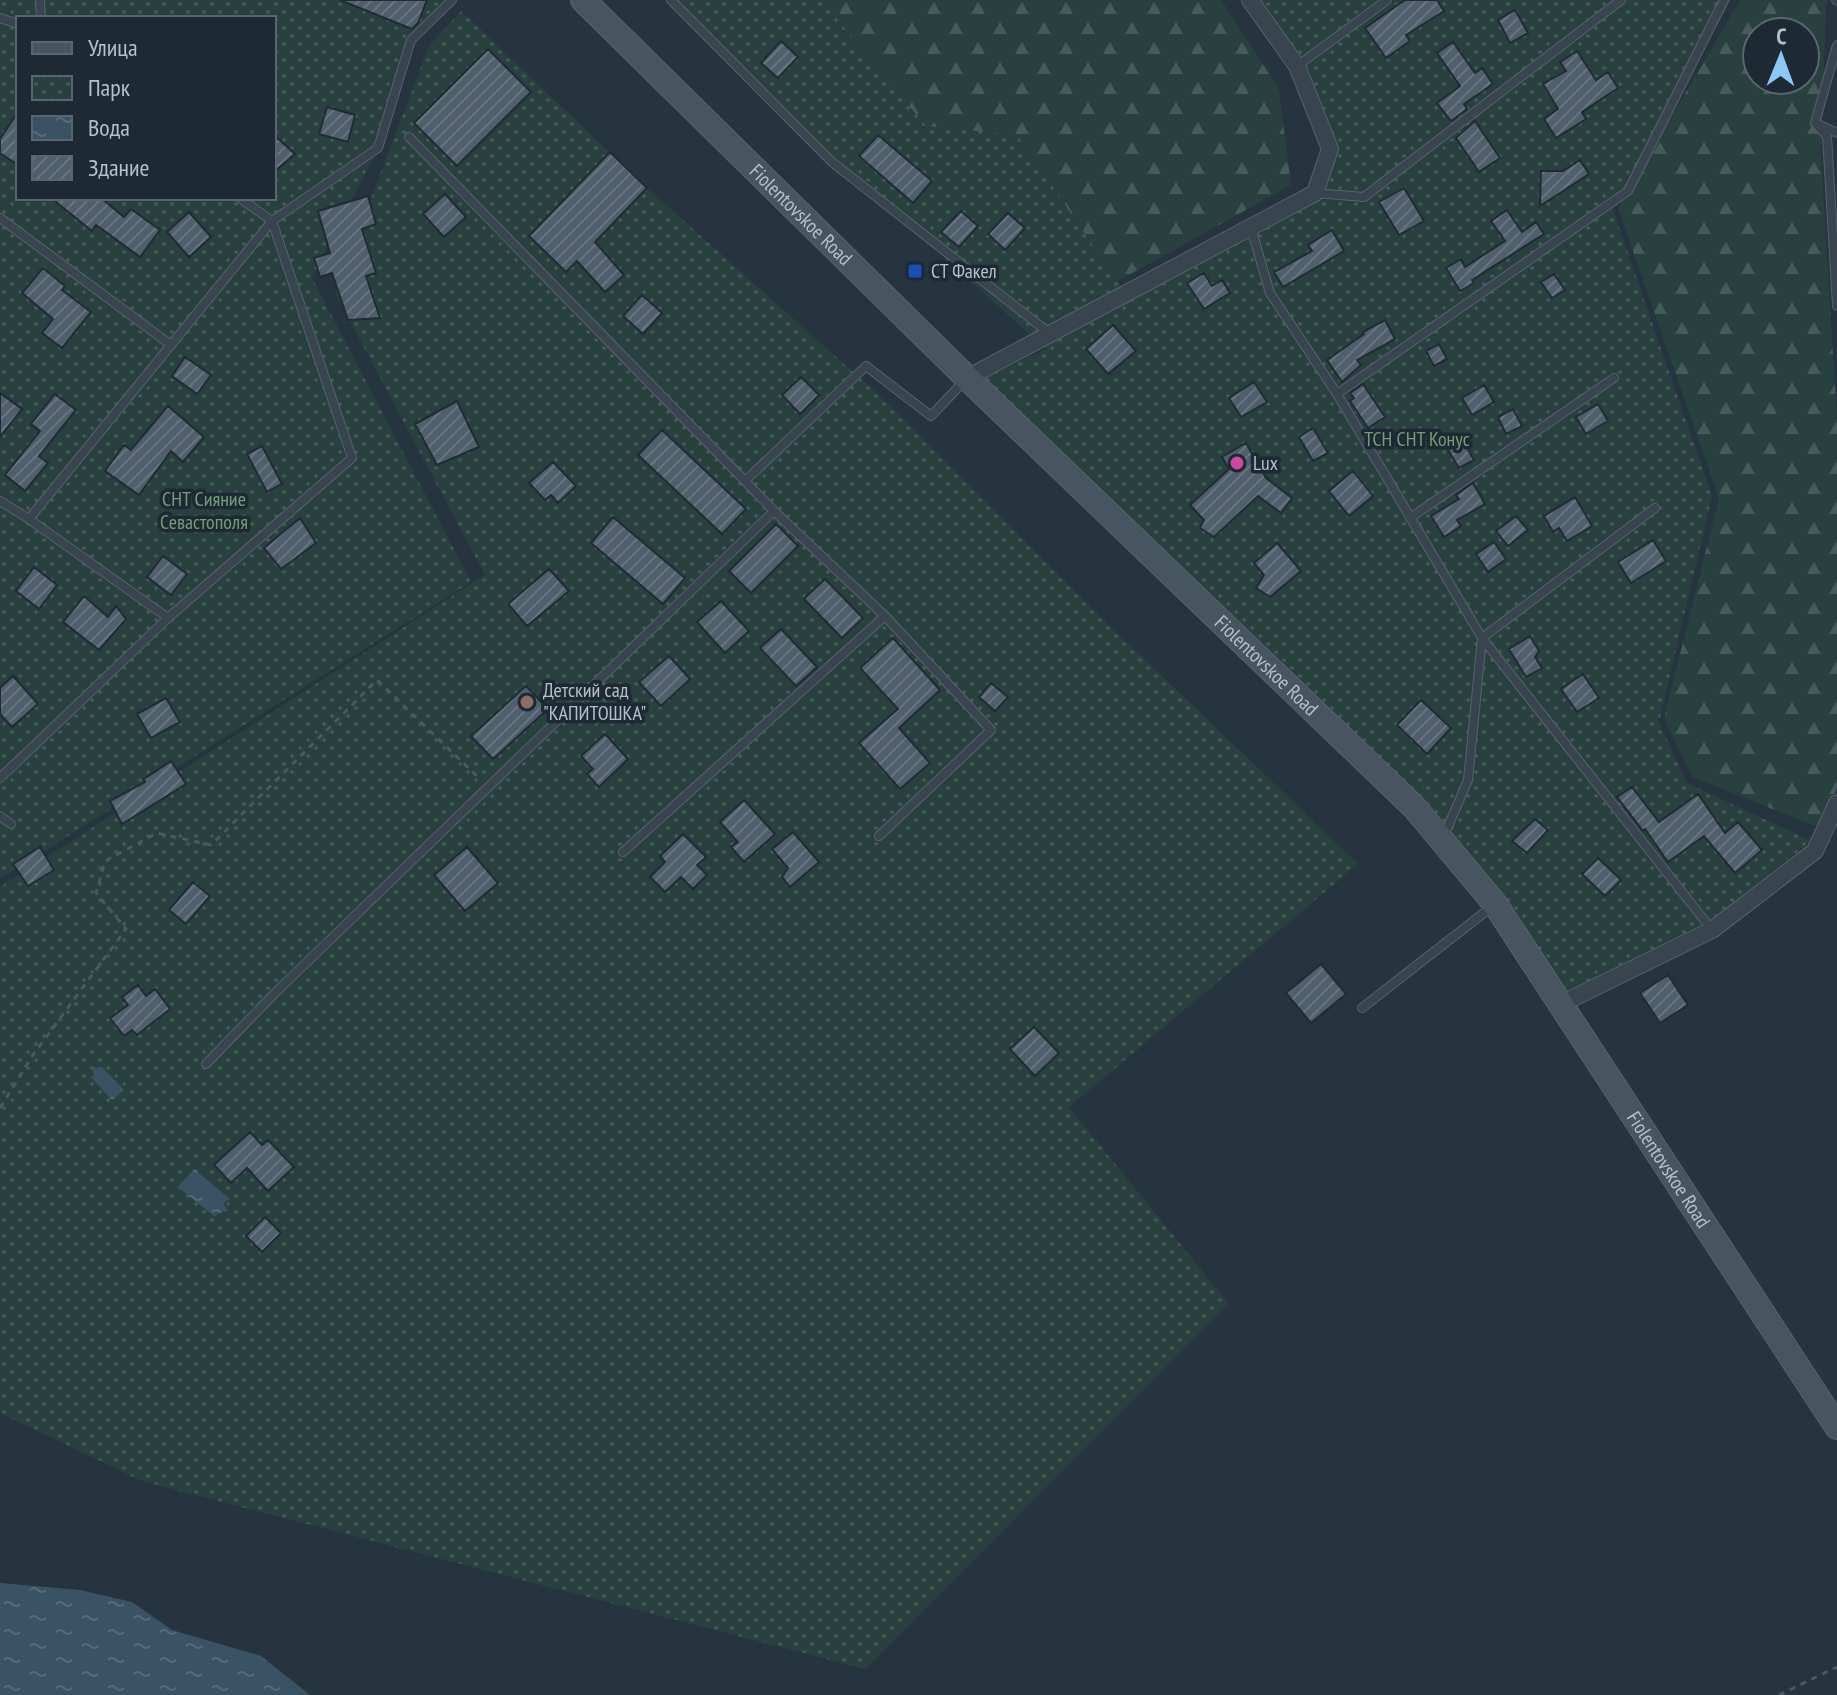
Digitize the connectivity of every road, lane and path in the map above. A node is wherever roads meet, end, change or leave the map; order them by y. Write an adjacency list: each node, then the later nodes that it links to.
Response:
1 (452, 0): 16 (lane)
2 (583, 0): 21 (main road, Fiolentovskoe Road)
3 (671, 0): 19 (lane)
4 (1250, 0): 9 (street)
5 (1387, 0): 9 (lane)
6 (1621, 0): 13 (lane)
7 (1724, 0): 23 (lane)
8 (1837, 45): 10 (lane)
9 (1297, 66): 13 (street)
10 (1815, 123): 11 (lane); 18 (lane)
11 (1837, 133)
12 (409, 137): 24 (lane)
13 (1315, 193): 17 (street)
14 (243, 200): 16 (lane)
15 (0, 218): 20 (lane)
16 (272, 221): 20 (lane); 31 (lane)
17 (1251, 227): 19 (street); 23 (lane)
18 (1837, 306)
19 (1049, 333): 21 (street)
20 (171, 345): 29 (lane)
21 (967, 378): 24 (lane); 39 (main road, Fiolentovskoe Road)
22 (1614, 378): 28 (lane)
23 (1337, 394): 28 (lane)
24 (745, 481): 27 (lane)
25 (0, 501): 29 (lane)
26 (1655, 508): 32 (lane)
27 (774, 511): 30 (lane); 34 (lane)
28 (1410, 518): 32 (lane)
29 (29, 519): 31 (lane)
30 (885, 616): 38 (lane); 40 (lane)
31 (168, 618): 33 (lane)
32 (1482, 638): 39 (lane); 42 (lane)
33 (0, 778)
34 (489, 787): 45 (lane); 46 (path)
35 (1837, 803): 42 (street)
36 (0, 816): 37 (lane)
37 (11, 824)
38 (879, 836)
39 (1442, 839): 41 (main road, Fiolentovskoe Road)
40 (623, 852)
41 (1495, 904): 43 (main road, Fiolentovskoe Road); 44 (lane)
42 (1712, 930): 43 (street)
43 (1561, 1004): 47 (main road, Fiolentovskoe Road)
44 (1362, 1008)
45 (206, 1064)
46 (0, 1108)
47 (1837, 1427)
48 (1837, 1667): 49 (path)
49 (1779, 1695)

